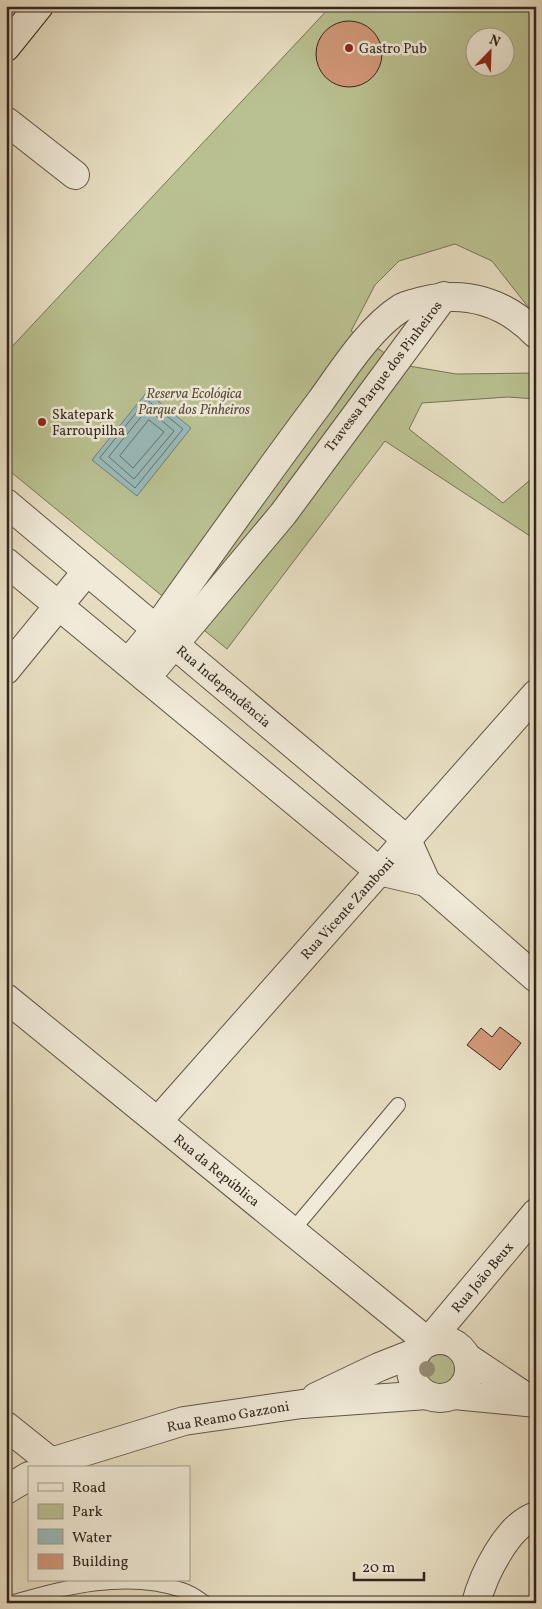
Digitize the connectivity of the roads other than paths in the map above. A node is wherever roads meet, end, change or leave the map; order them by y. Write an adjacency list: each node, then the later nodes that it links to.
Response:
1 (39, 6): 2 (street)
2 (6, 47)
3 (6, 121): 4 (street)
4 (75, 175)
5 (444, 296): 6 (street); 11 (street, Travessa Parque dos Pinheiros); 11 (street, Travessa Parque dos Pinheiros)
6 (536, 334)
7 (6, 503): 9 (street, Rua Independência)
8 (6, 562): 10 (street, Rua Independência)
9 (87, 571): 10 (street); 11 (street, Rua Independência)
10 (59, 606): 12 (street); 13 (street, Rua Independência)
11 (166, 637): 13 (street, Travessa Parque dos Pinheiros); 15 (street, Rua Independência)
12 (6, 670)
13 (137, 671): 16 (street, Rua Independência)
14 (536, 694): 17 (street, Rua Vicente Zamboni)
15 (288, 740): 16 (street); 17 (street, Rua Independência)
16 (261, 773): 18 (street, Rua Independência)
17 (407, 840): 18 (street, Rua Vicente Zamboni); 19 (street, Rua Independência)
18 (379, 871): 19 (street, Rua Independência); 23 (street, Rua Vicente Zamboni)
19 (426, 882): 20 (street, Rua Independência)
20 (536, 978)
21 (6, 998): 23 (street, Rua da República)
22 (398, 1105): 25 (lane)
23 (158, 1122): 25 (street, Rua da República)
24 (536, 1213): 26 (street, Rua João Beux)
25 (292, 1232): 26 (street, Rua da República)
26 (423, 1347): 27 (street); 28 (street); 31 (street, Rua Reamo Gazzoni)
27 (468, 1358): 29 (street); 30 (street)
28 (427, 1395): 29 (street); 31 (street, Rua Reamo Gazzoni)
29 (454, 1395): 30 (street)
30 (536, 1403)
31 (302, 1404): 34 (street, Rua Reamo Gazzoni)
32 (6, 1426): 33 (street)
33 (38, 1466)
34 (46, 1466)
35 (28, 1476): 36 (street, Rua Reamo Gazzoni)
36 (6, 1490)
37 (536, 1516): 40 (street)
38 (11, 1603): 39 (lane)
39 (205, 1603)
40 (476, 1603)

